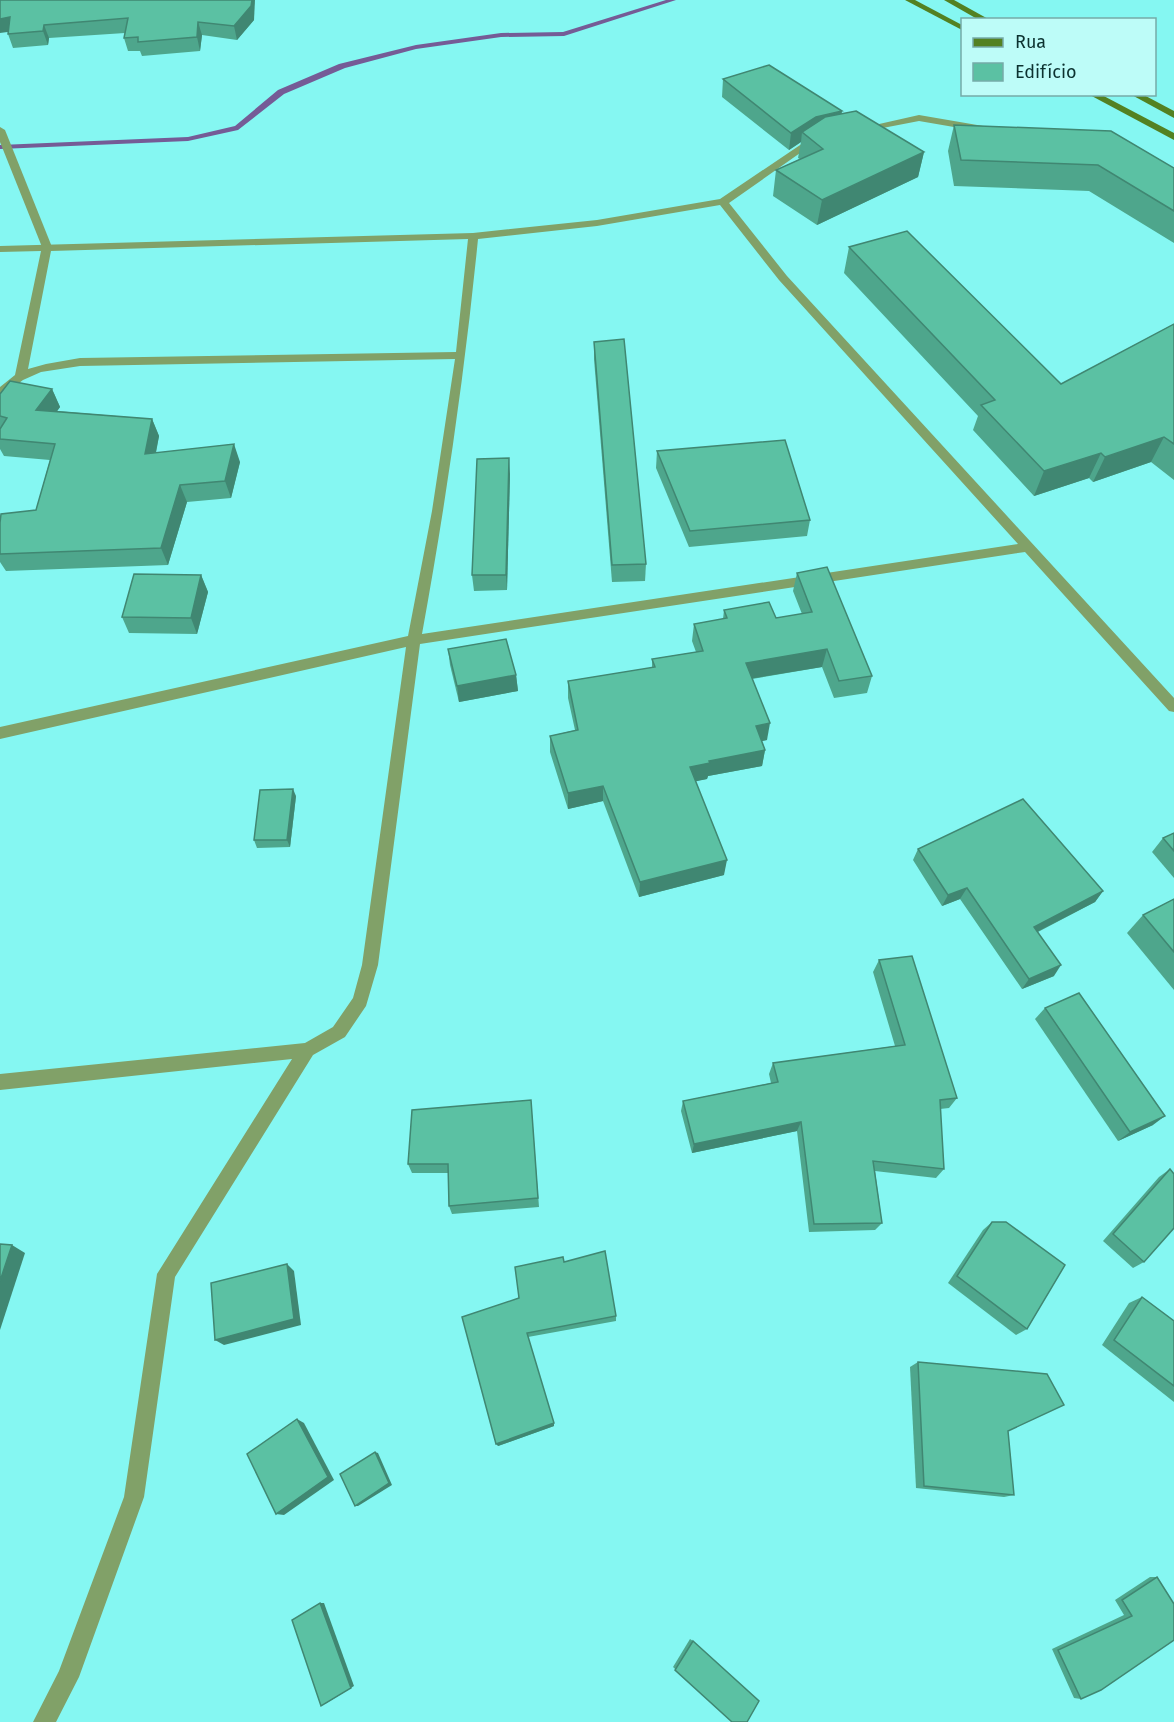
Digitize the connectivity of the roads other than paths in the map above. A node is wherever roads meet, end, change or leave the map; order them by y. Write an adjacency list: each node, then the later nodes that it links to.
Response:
1 (909, 0): 4 (main road)
2 (948, 0): 3 (main road)
3 (982, 18)
4 (961, 27)
5 (1096, 96): 12 (main road)
6 (1138, 96): 7 (main road)
7 (1174, 115)
8 (0, 130): 15 (street)
9 (989, 130): 10 (street)
10 (851, 131)
11 (829, 136): 13 (street)
12 (1174, 137)
13 (723, 202): 14 (street); 20 (street)
14 (473, 236): 15 (street); 17 (street)
15 (47, 247): 16 (street); 18 (street)
16 (0, 249)
17 (461, 355): 18 (street); 21 (street)
18 (21, 375): 19 (street)
19 (0, 393)
20 (1029, 547): 21 (street); 22 (street)
21 (414, 640): 23 (street); 24 (street)
22 (1174, 707)
23 (0, 733)
24 (307, 1050): 25 (street); 26 (street)
25 (0, 1082)
26 (44, 1722)

